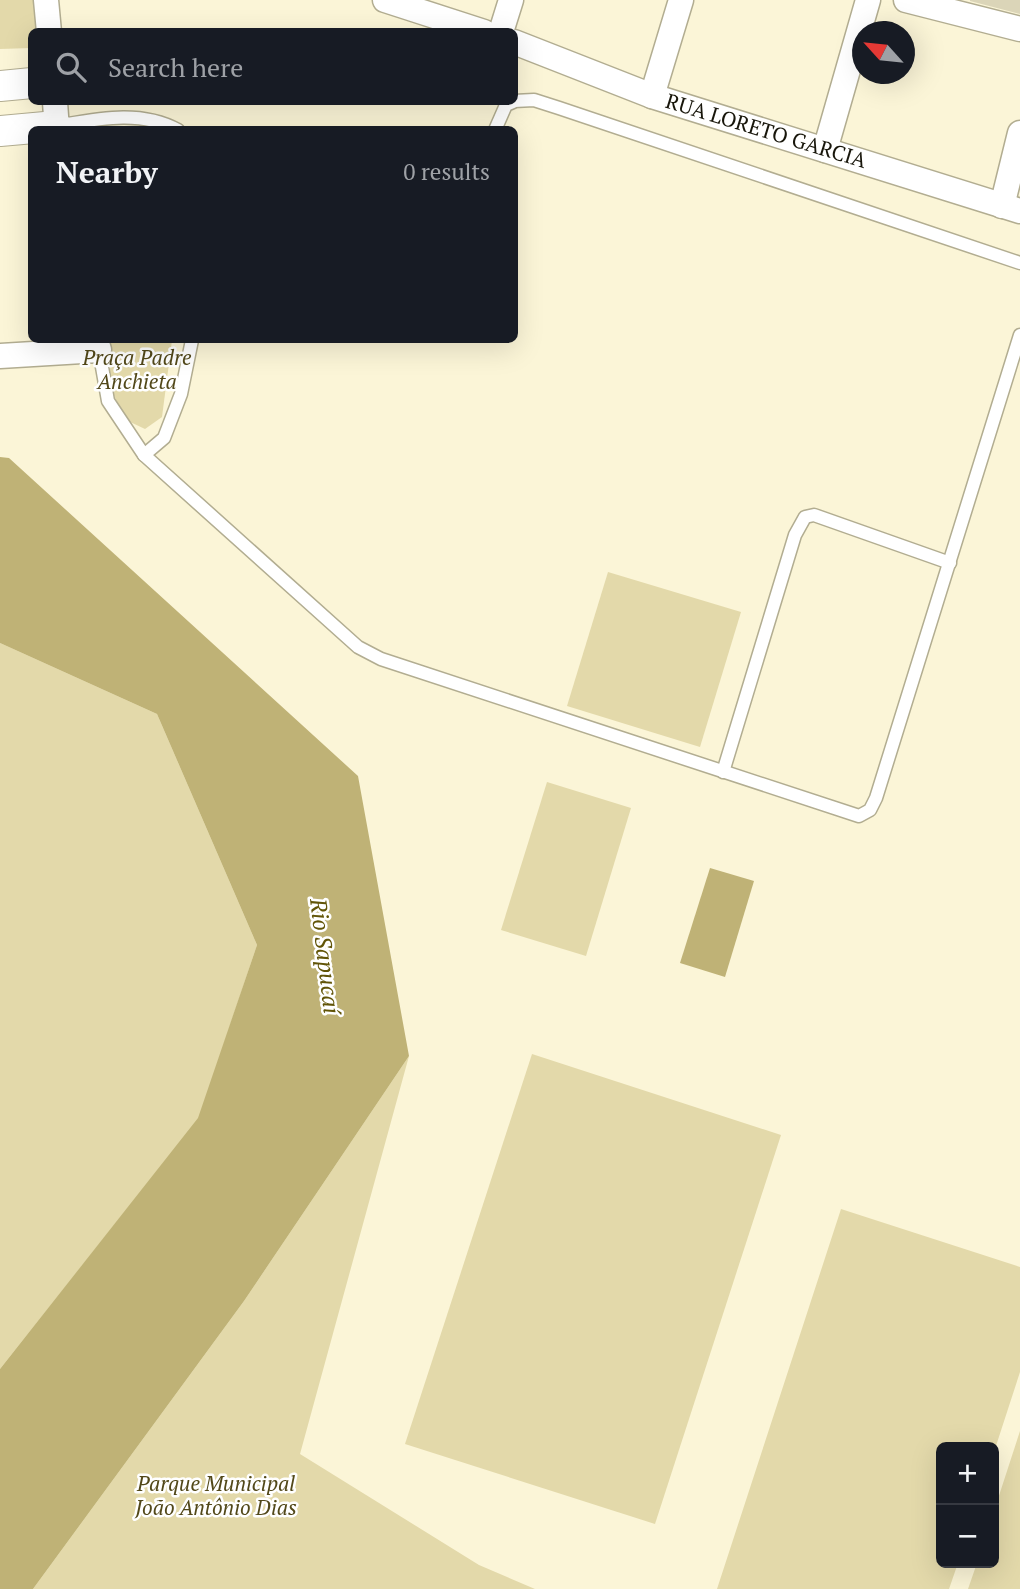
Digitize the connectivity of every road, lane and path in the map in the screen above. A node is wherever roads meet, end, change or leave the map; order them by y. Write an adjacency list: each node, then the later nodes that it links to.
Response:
1 (46, 0): 7 (street)
2 (385, 0): 8 (street)
3 (511, 0): 9 (street)
4 (681, 0): 14 (street)
5 (868, 0): 22 (street)
6 (906, 0): 10 (street)
7 (49, 28)
8 (472, 28)
9 (502, 28)
10 (1020, 29)
11 (518, 44): 14 (street, RUA LORETO GARCIA)
12 (28, 82): 13 (street)
13 (0, 86)
14 (652, 96): 22 (street, RUA LORETO GARCIA)
15 (518, 101): 24 (lane)
16 (506, 105): 19 (lane)
17 (56, 119): 18 (lane); 20 (street)
18 (171, 126)
19 (497, 126)
20 (0, 131)
21 (1020, 133): 23 (street)
22 (825, 150): 23 (street, RUA LORETO GARCIA)
23 (1011, 208)
24 (1020, 262)
25 (1020, 335): 30 (lane)
26 (191, 343): 29 (lane)
27 (97, 345): 28 (street); 29 (lane)
28 (0, 356)
29 (144, 455): 31 (lane)
30 (950, 563): 31 (lane); 31 (lane)
31 (723, 772)

